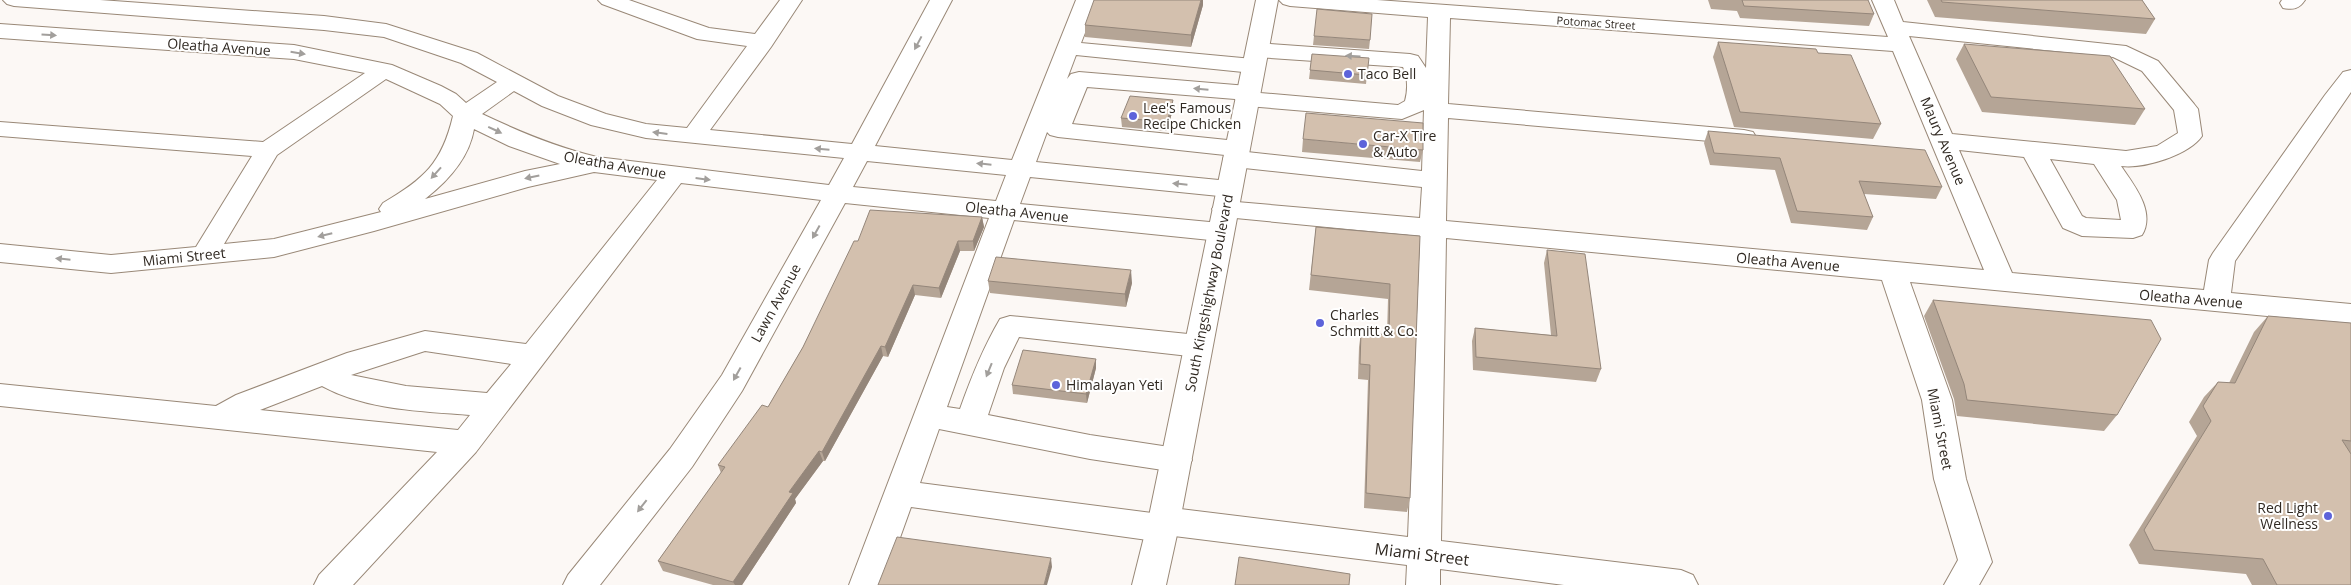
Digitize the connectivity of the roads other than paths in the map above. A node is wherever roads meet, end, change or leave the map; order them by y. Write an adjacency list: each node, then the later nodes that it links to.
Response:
1 (14, 0): 17 (street, Oleatha Avenue)
2 (609, 0): 12 (street)
3 (792, 0): 12 (street)
4 (941, 0): 27 (street, Lawn Avenue, one-way to 27)
5 (1087, 0): 13 (street)
6 (1267, 0): 14 (street, South Kingshighway Boulevard)
7 (1290, 0): 9 (street, Potomac Street)
8 (1883, 0): 11 (street, Maury Avenue)
9 (1439, 12): 11 (street, Potomac Street); 19 (street)
10 (0, 31): 15 (street, Oleatha Avenue, one-way to 15)
11 (1899, 37): 24 (street, Maury Avenue); 30 (street, Potomac Street)
12 (763, 42): 22 (street)
13 (1068, 48): 14 (street); 32 (street)
14 (1255, 58): 18 (street, South Kingshighway Boulevard); 18 (street, one-way to 14)
15 (384, 70): 20 (street, Oleatha Avenue); 25 (street)
16 (2351, 77): 44 (street)
17 (514, 81): 20 (street); 22 (street, Oleatha Avenue, one-way to 17)
18 (1247, 96): 29 (street, South Kingshighway Boulevard); 29 (street, one-way to 29)
19 (1436, 110): 23 (street); 34 (street)
20 (464, 115): 31 (street, Oleatha Avenue, one-way to 31); 38 (street, Miami Street, one-way to 38)
21 (0, 130): 25 (street)
22 (693, 137): 27 (street, Oleatha Avenue, one-way to 22)
23 (1761, 138)
24 (1946, 148): 26 (street); 28 (street); 43 (street, Maury Avenue)
25 (268, 150): 41 (street)
26 (2033, 151): 30 (street); 30 (street)
27 (859, 152): 32 (street, Oleatha Avenue, one-way to 27); 35 (street, Lawn Avenue)
28 (1919, 152)
29 (1236, 154): 34 (street); 36 (street, South Kingshighway Boulevard)
30 (2102, 157)
31 (597, 165): 33 (street, Oleatha Avenue); 38 (street, Miami Street, one-way to 38)
32 (1022, 167): 36 (street, Oleatha Avenue, one-way to 32); 37 (street)
33 (674, 175): 35 (street, Oleatha Avenue, one-way to 35); 47 (street)
34 (1434, 180): 39 (street)
35 (837, 194): 37 (street, Oleatha Avenue); 60 (street, Lawn Avenue, one-way to 60)
36 (1225, 210): 37 (street, Oleatha Avenue); 39 (street, Oleatha Avenue); 46 (street, South Kingshighway Boulevard)
37 (1004, 211): 51 (street)
38 (365, 225): 41 (street, Miami Street, one-way to 41)
39 (1433, 229): 42 (street, Oleatha Avenue); 58 (street)
40 (0, 253): 41 (street, Miami Street, one-way to 40)
41 (204, 255)
42 (1893, 272): 43 (street, Oleatha Avenue); 64 (street, Miami Street)
43 (2002, 282): 44 (street, Oleatha Avenue)
44 (2216, 301): 45 (street, Oleatha Avenue)
45 (2351, 314)
46 (1198, 346): 53 (street, one-way to 53); 55 (street, South Kingshighway Boulevard)
47 (533, 356): 48 (street); 50 (street)
48 (324, 374): 50 (street); 52 (street)
49 (0, 395): 52 (street)
50 (495, 405): 54 (street)
51 (929, 414): 53 (street); 56 (street)
52 (218, 418): 54 (street)
53 (970, 423): 55 (street)
54 (465, 443): 59 (street)
55 (1176, 460): 57 (street, South Kingshighway Boulevard)
56 (900, 493): 57 (street, Miami Street); 61 (street)
57 (1163, 524): 58 (street, Miami Street); 62 (street, South Kingshighway Boulevard)
58 (1423, 570): 63 (street, Miami Street)
59 (331, 585)
60 (580, 585)
61 (866, 585)
62 (1149, 585)
63 (1681, 585)
64 (1961, 585)

